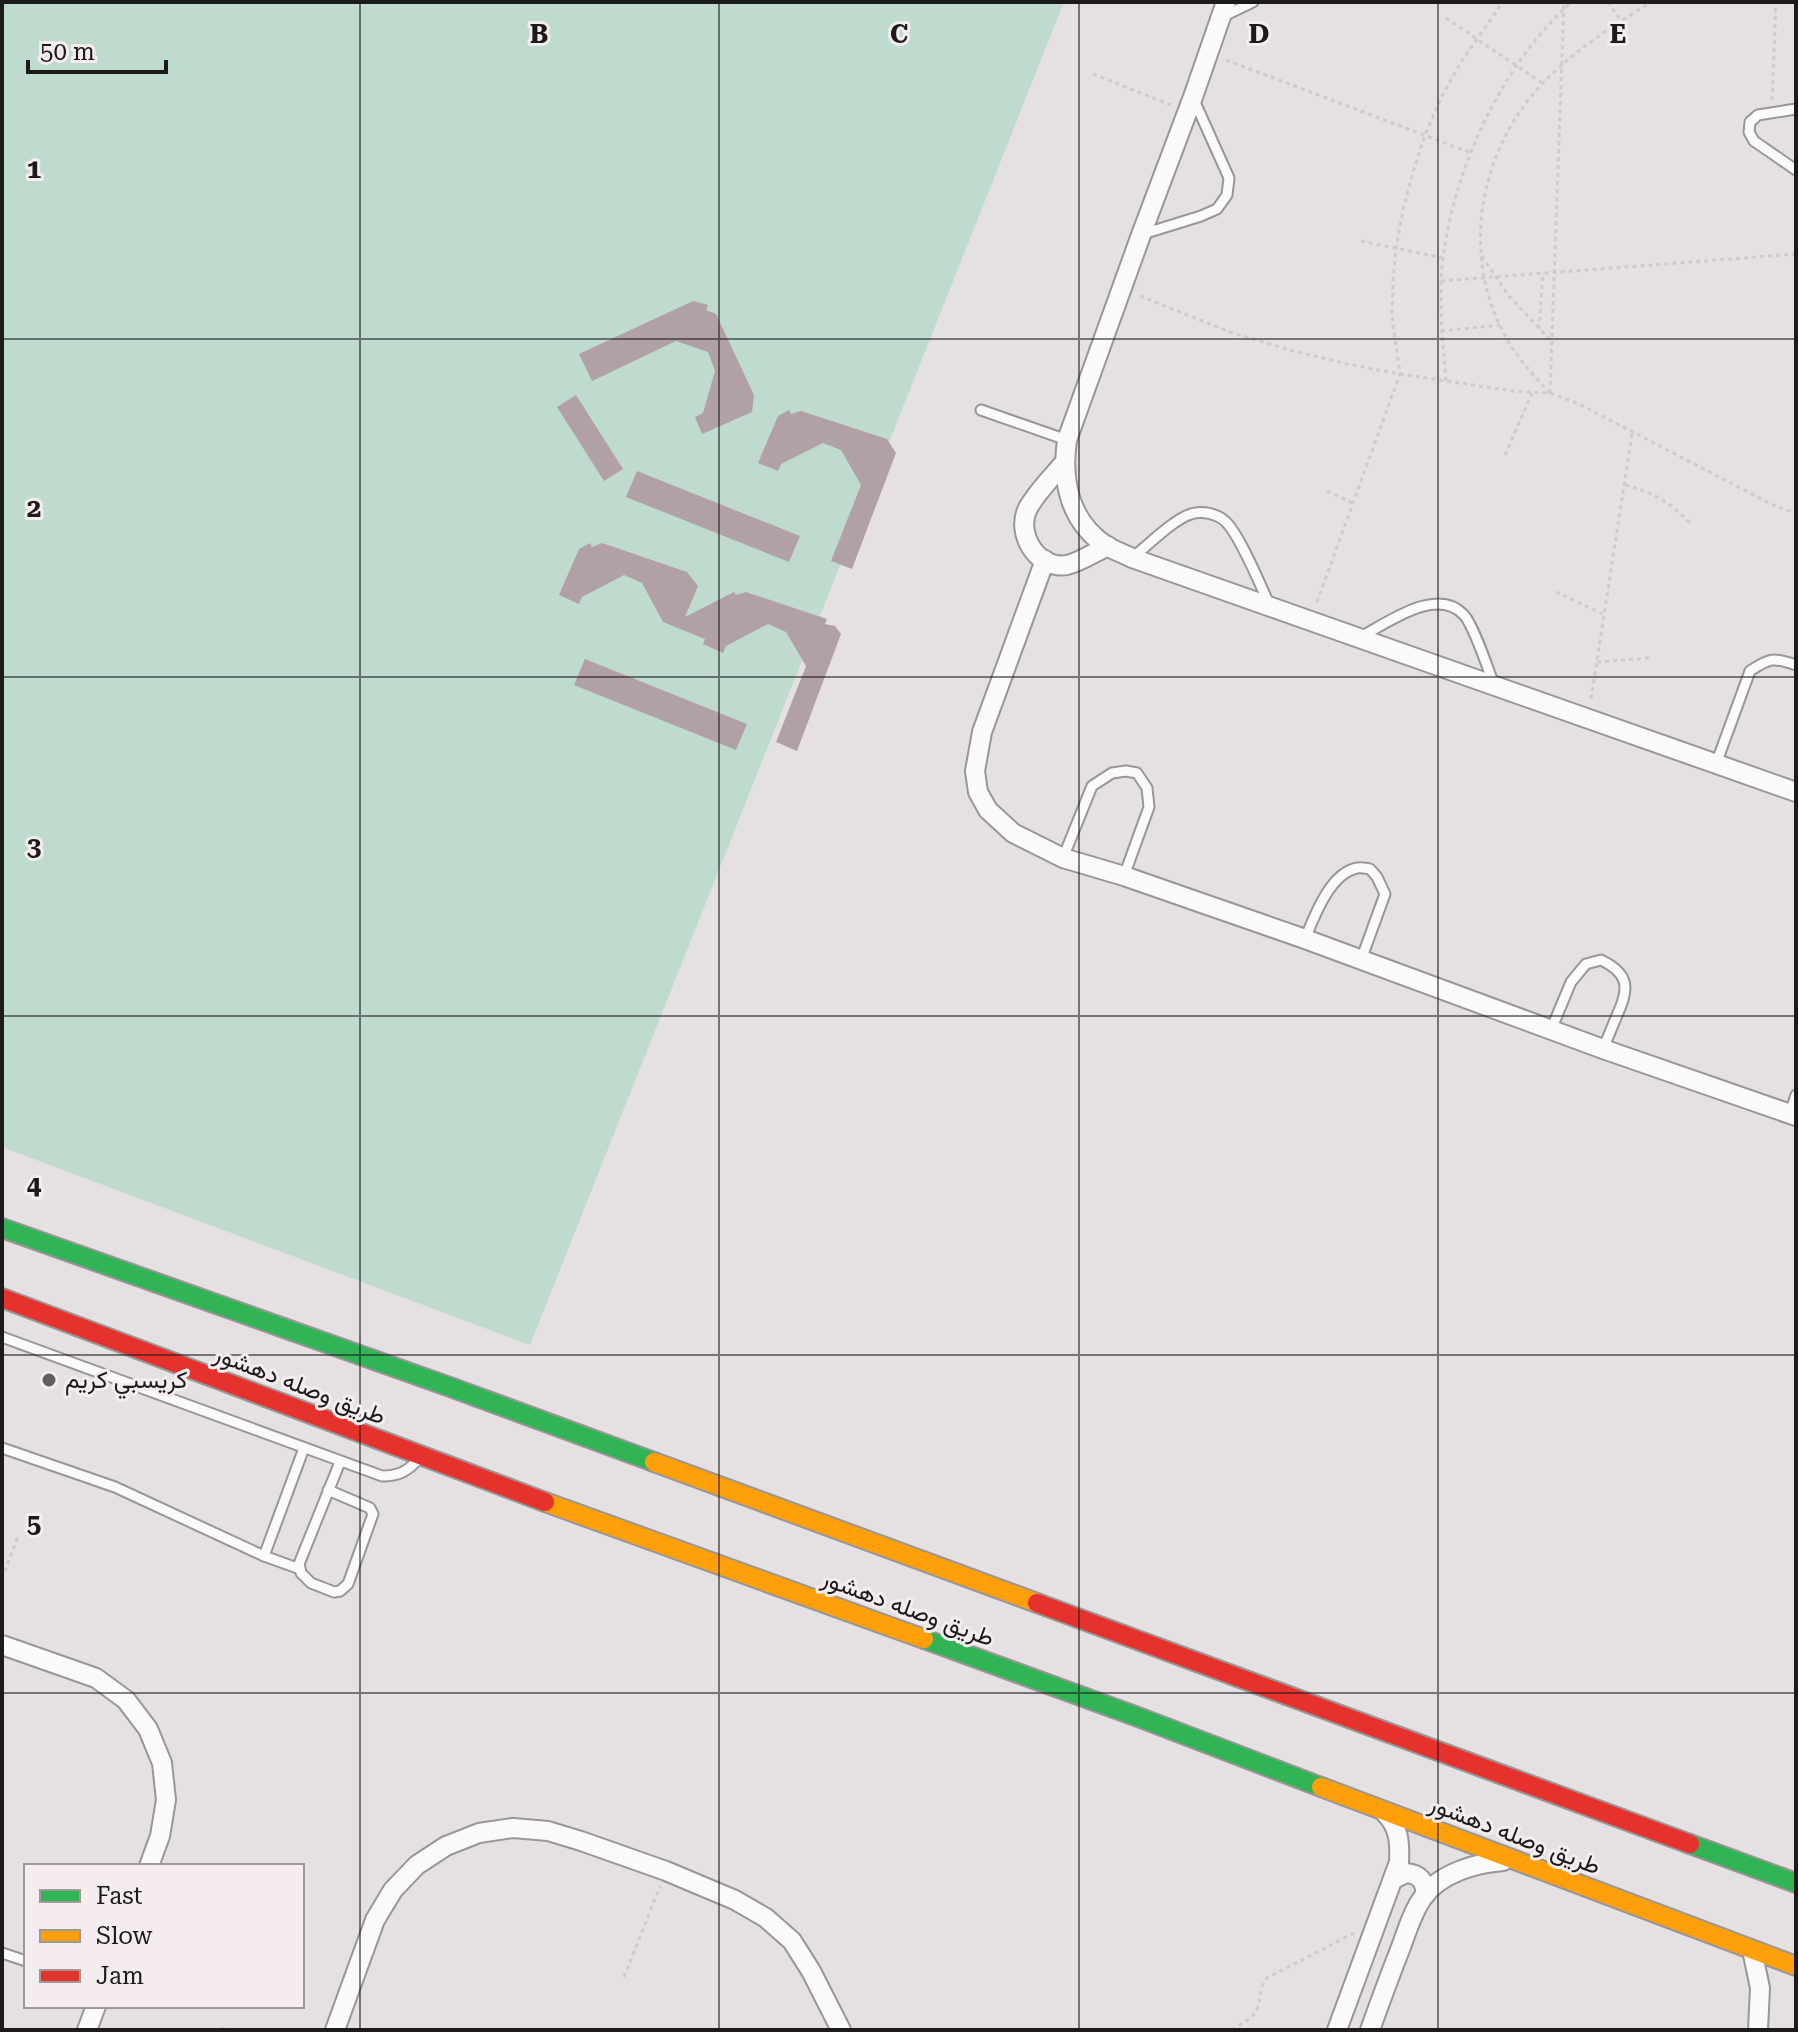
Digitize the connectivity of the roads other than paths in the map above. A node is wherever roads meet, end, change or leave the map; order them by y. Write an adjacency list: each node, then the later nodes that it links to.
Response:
1 (1253, 2): 2 (lane)
2 (1223, 10): 3 (street)
3 (1190, 104): 6 (street); 6 (lane)
4 (1796, 109): 5 (lane)
5 (1796, 170)
6 (1141, 235): 8 (street)
7 (981, 410): 8 (lane)
8 (1067, 440): 9 (street)
9 (1064, 463): 10 (street); 12 (street)
10 (1108, 546): 11 (street); 12 (street)
11 (1132, 558): 13 (street); 13 (lane)
12 (1045, 560): 19 (street)
13 (1271, 607): 14 (street)
14 (1359, 638): 16 (street); 16 (lane)
15 (1796, 665): 17 (lane)
16 (1495, 686): 17 (street)
17 (1716, 764): 18 (street)
18 (1796, 792)
19 (1063, 858): 20 (street); 20 (lane)
20 (1124, 876): 21 (street)
21 (1305, 939): 22 (street); 22 (lane)
22 (1361, 960): 23 (street)
23 (1551, 1030): 24 (street); 24 (lane)
24 (1603, 1049): 26 (street)
25 (1796, 1095): 26 (lane)
26 (1793, 1114)
27 (6, 1234): 42 (main road, طريق وصله دهشور)
28 (2, 1298): 32 (main road, طريق وصله دهشور)
29 (2, 1337): 31 (lane)
30 (2, 1448): 35 (lane)
31 (304, 1448): 33 (lane); 35 (lane)
32 (422, 1457): 33 (lane); 38 (main road, طريق وصله دهشور)
33 (340, 1462): 34 (lane)
34 (328, 1490): 36 (lane); 36 (lane)
35 (264, 1556): 36 (lane)
36 (300, 1569)
37 (2, 1645): 40 (street)
38 (1384, 1811): 39 (main road, طريق وصله دهشور); 41 (street)
39 (1511, 1860): 43 (street); 44 (main road, طريق وصله دهشور)
40 (150, 1864)
41 (1394, 1879): 43 (street); 52 (street)
42 (1796, 1883)
43 (1425, 1895): 53 (street)
44 (1752, 1950): 47 (main road, طريق وصله دهشور); 54 (street)
45 (2, 1953): 46 (lane)
46 (24, 1960)
47 (1796, 1966)
48 (95, 2008): 49 (street)
49 (87, 2030)
50 (335, 2030): 51 (street)
51 (841, 2030)
52 (1337, 2030)
53 (1370, 2030)
54 (1758, 2030)

